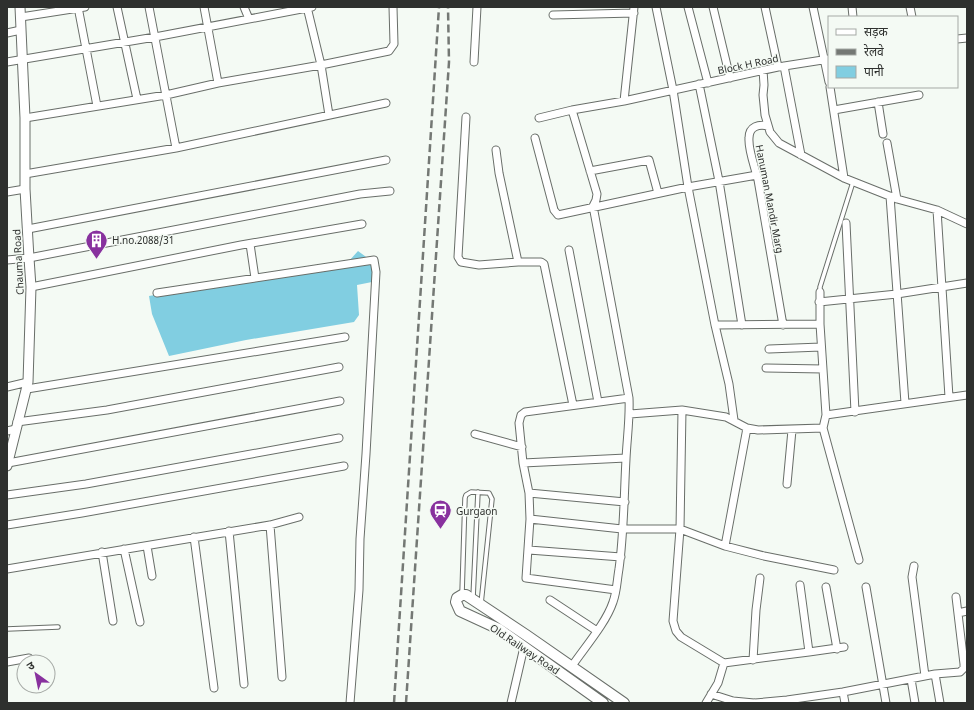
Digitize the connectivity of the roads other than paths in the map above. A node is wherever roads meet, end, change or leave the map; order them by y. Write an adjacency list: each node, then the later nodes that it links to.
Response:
1 (20, 7): 18 (street, Chauma Road)
2 (81, 7): 18 (street); 25 (street)
3 (117, 7): 24 (street)
4 (149, 7): 23 (street)
5 (204, 7): 20 (street)
6 (244, 7): 19 (street)
7 (309, 7): 15 (street); 30 (street)
8 (393, 7): 30 (street)
9 (477, 7): 29 (street)
10 (656, 7): 39 (street)
11 (688, 7): 35 (street)
12 (713, 7): 34 (street)
13 (765, 7): 31 (street)
14 (813, 7): 27 (street)
15 (282, 10): 19 (street)
16 (634, 10): 17 (street); 43 (street)
17 (554, 15)
18 (21, 17): 21 (street, Chauma Road)
19 (249, 19): 20 (street)
20 (208, 26): 23 (street); 36 (street)
21 (21, 30): 22 (street); 26 (street, Chauma Road)
22 (7, 33)
23 (155, 37): 24 (street); 40 (street)
24 (124, 42): 25 (street); 42 (street)
25 (86, 49): 26 (street); 46 (street)
26 (22, 59): 28 (street); 51 (street, Chauma Road)
27 (827, 60): 31 (street, Block H Road); 33 (street)
28 (7, 62)
29 (474, 62)
30 (321, 65): 36 (street); 49 (street)
31 (781, 67): 32 (street, Block H Road); 59 (street)
32 (763, 70): 34 (street, Block H Road); 53 (street)
33 (828, 71)
34 (730, 78): 35 (street, Block H Road)
35 (708, 82): 37 (street, Block H Road)
36 (218, 83): 40 (street)
37 (699, 84): 39 (street, Block H Road); 65 (street)
38 (830, 88): 48 (street)
39 (672, 90): 43 (street, Block H Road); 67 (street)
40 (166, 95): 42 (street); 57 (street)
41 (919, 95): 44 (street)
42 (136, 99): 46 (street)
43 (624, 101): 47 (street, Block H Road)
44 (878, 102): 48 (street); 54 (street)
45 (386, 103): 49 (street)
46 (97, 106): 51 (street)
47 (572, 110): 52 (street, Block H Road); 61 (street)
48 (834, 110): 64 (street)
49 (329, 115): 57 (street)
50 (466, 117): 83 (street)
51 (25, 118): 62 (street, Chauma Road)
52 (539, 118)
53 (768, 126): 59 (street, Hanuman Mandir Marg); 63 (street, Hanuman Mandir Marg)
54 (883, 134)
55 (535, 138): 73 (street)
56 (887, 143): 72 (street)
57 (176, 148): 62 (street)
58 (496, 150): 83 (street)
59 (800, 155): 64 (street, Hanuman Mandir Marg)
60 (386, 160): 78 (street)
61 (590, 171): 71 (street); 73 (street)
62 (25, 174): 68 (street, Chauma Road)
63 (757, 175): 65 (street); 96 (street, Hanuman Mandir Marg)
64 (844, 178): 66 (street, Hanuman Mandir Marg)
65 (719, 181): 67 (street); 95 (street)
66 (853, 182): 72 (street, Hanuman Mandir Marg); 88 (lane)
67 (688, 187): 71 (street); 94 (street)
68 (26, 189): 70 (street); 78 (street, Chauma Road)
69 (390, 191): 81 (street)
70 (7, 192)
71 (658, 193): 73 (street)
72 (893, 198): 74 (street, Hanuman Mandir Marg); 90 (street)
73 (594, 206): 107 (street)
74 (938, 210): 77 (street, Hanuman Mandir Marg); 87 (street)
75 (846, 223): 91 (street)
76 (362, 224): 79 (street)
77 (967, 224)
78 (28, 229): 81 (street, Chauma Road)
79 (250, 244): 84 (street); 86 (street)
80 (569, 250): 109 (street)
81 (29, 258): 82 (street); 86 (street, Chauma Road)
82 (7, 260)
83 (518, 262): 111 (street)
84 (255, 278): 89 (street); 182 (street)
85 (967, 283): 87 (street)
86 (31, 287): 103 (street, Chauma Road)
87 (942, 287): 90 (street); 106 (street)
88 (820, 292): 92 (street)
89 (157, 293)
90 (897, 294): 91 (street); 110 (street)
91 (850, 298): 92 (street); 113 (street)
92 (820, 302): 93 (street)
93 (820, 324): 96 (street); 98 (street)
94 (715, 325): 95 (street); 116 (street)
95 (742, 325): 96 (street)
96 (783, 325)
97 (345, 337): 103 (street)
98 (821, 347): 99 (street); 102 (street)
99 (769, 349)
100 (339, 367): 117 (street)
101 (766, 368): 102 (street)
102 (823, 369): 115 (street)
103 (27, 386): 104 (street); 117 (street, Chauma Road)
104 (7, 387)
105 (967, 395): 106 (street)
106 (949, 397): 110 (street)
107 (629, 398): 109 (street); 114 (street)
108 (340, 400): 126 (street)
109 (598, 402): 111 (street)
110 (905, 403): 113 (street)
111 (573, 405): 123 (street)
112 (682, 410): 114 (street); 116 (street); 138 (street)
113 (855, 412): 115 (street)
114 (630, 414): 124 (street)
115 (826, 415): 119 (street)
116 (734, 420): 118 (street)
117 (13, 427): 126 (street, Chauma Road)
118 (747, 428): 120 (street); 142 (street)
119 (823, 428): 120 (street); 147 (street)
120 (792, 430): 128 (street)
121 (475, 434): 123 (street)
122 (339, 438): 131 (street)
123 (522, 447): 125 (street)
124 (626, 458): 125 (street); 132 (street)
125 (523, 463): 130 (street)
126 (7, 464)
127 (344, 466): 135 (street)
128 (787, 484)
129 (478, 492): 157 (lane, Old Railway Road); 160 (lane); 160 (lane)
130 (529, 493): 132 (street); 134 (street)
131 (7, 494)
132 (625, 502): 137 (street)
133 (299, 517): 136 (street)
134 (530, 519): 137 (street); 144 (street)
135 (7, 525)
136 (270, 525): 139 (street); 175 (street)
137 (622, 529): 138 (street); 146 (street)
138 (680, 529): 142 (street); 171 (street)
139 (228, 532): 140 (street); 177 (street)
140 (194, 537): 141 (street); 179 (street)
141 (147, 546): 143 (street); 151 (street)
142 (725, 546): 150 (street)
143 (124, 549): 145 (street); 164 (street)
144 (528, 550): 146 (street); 156 (street)
145 (102, 552): 149 (street); 163 (street)
146 (620, 557): 156 (street)
147 (859, 560)
148 (914, 566): 174 (street)
149 (7, 569)
150 (834, 570)
151 (152, 576)
152 (760, 578): 170 (street)
153 (800, 585): 169 (street)
154 (866, 586): 178 (street)
155 (826, 587): 169 (street)
156 (616, 590): 167 (street)
157 (462, 595): 160 (main road, Old Railway Road); 168 (main road, Old Railway Road)
158 (956, 597): 162 (street)
159 (550, 600): 167 (street)
160 (477, 603): 172 (main road, Old Railway Road)
161 (967, 611): 162 (street)
162 (958, 613): 173 (street)
163 (113, 621)
164 (140, 622)
165 (58, 627): 166 (lane)
166 (7, 629)
167 (597, 631): 172 (street)
168 (524, 647): 183 (street); 184 (main road, Old Railway Road)
169 (809, 652): 170 (street)
170 (753, 660): 171 (street)
171 (724, 663): 181 (street)
172 (572, 666): 185 (main road, Old Railway Road)
173 (935, 674): 174 (street); 191 (street)
174 (924, 676): 176 (street)
175 (282, 677)
176 (911, 679): 178 (street); 190 (street)
177 (244, 684)
178 (883, 684): 180 (street); 189 (street)
179 (214, 688)
180 (843, 692): 187 (street); 188 (street)
181 (712, 694): 186 (street); 187 (street)
182 (350, 703)
183 (511, 703)
184 (603, 703)
185 (624, 703)
186 (706, 703)
187 (754, 703)
188 (845, 703)
189 (886, 703)
190 (915, 703)
191 (940, 703)

